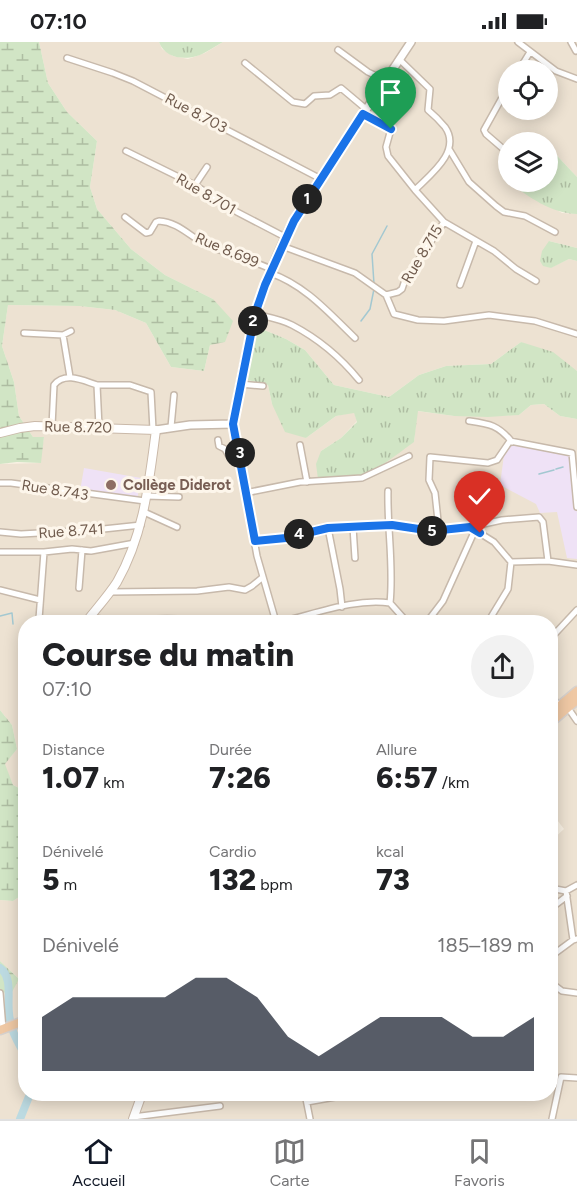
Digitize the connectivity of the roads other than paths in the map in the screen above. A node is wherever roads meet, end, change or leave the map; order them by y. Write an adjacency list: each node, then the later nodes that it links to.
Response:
1 (411, 42): 8 (street)
2 (518, 42): 6 (street)
3 (571, 42): 5 (street)
4 (338, 50): 12 (street)
5 (576, 51)
6 (530, 52): 9 (street); 11 (street)
7 (67, 58): 19 (street, Rue 8.703)
8 (399, 59): 12 (street); 16 (street)
9 (525, 60)
10 (245, 63): 14 (street)
11 (577, 79)
12 (385, 80): 14 (street)
13 (498, 105): 15 (street)
14 (365, 112): 19 (street); 21 (street, Rue 8.715)
15 (498, 143)
16 (449, 149): 21 (street); 24 (street)
17 (126, 151): 20 (street, Rue 8.701)
18 (207, 167): 20 (street)
19 (321, 179): 25 (street)
20 (195, 184): 25 (street, Rue 8.701)
21 (415, 190): 23 (street, Rue 8.715)
22 (125, 217): 28 (street, Rue 8.699)
23 (444, 222): 26 (street); 31 (street, Rue 8.715)
24 (555, 232)
25 (285, 237): 27 (street)
26 (476, 241): 29 (street); 30 (street)
27 (282, 246): 28 (street); 31 (street, Rue 8.715)
28 (271, 271): 32 (street); 37 (street)
29 (536, 281)
30 (460, 285)
31 (386, 295): 35 (street)
32 (255, 314): 39 (street); 40 (street)
33 (71, 331): 36 (street)
34 (24, 333): 36 (street)
35 (577, 334)
36 (63, 335): 38 (street)
37 (355, 338)
38 (70, 377): 41 (street); 46 (street)
39 (359, 380)
40 (240, 384): 42 (street); 45 (street)
41 (97, 385): 47 (street); 49 (street)
42 (263, 386)
43 (174, 395): 48 (street)
44 (469, 421): 52 (street)
45 (233, 424): 48 (street); 54 (street)
46 (52, 426): 47 (main road, Rue 8.720); 50 (main road, Rue 8.720)
47 (99, 427): 49 (main road, Rue 8.720)
48 (171, 427): 49 (street)
49 (154, 430): 61 (main road)
50 (0, 434)
51 (218, 440): 54 (street)
52 (512, 442): 62 (street); 70 (street)
53 (300, 445): 56 (street)
54 (240, 454): 59 (street)
55 (409, 456): 56 (street)
56 (307, 482): 59 (street)
57 (0, 483): 61 (street, Rue 8.743)
58 (388, 491): 65 (street)
59 (245, 493): 72 (street)
60 (179, 497): 61 (street, Rue 8.743)
61 (145, 499): 63 (main road)
62 (577, 507)
63 (144, 512): 64 (main road); 66 (street)
64 (141, 525): 71 (street, Rue 8.741); 73 (main road)
65 (387, 525): 67 (street); 70 (street); 86 (street)
66 (177, 527)
67 (353, 527): 68 (street); 77 (street)
68 (328, 528): 72 (street); 87 (street)
69 (472, 528): 70 (street); 78 (street); 79 (street); 94 (street)
70 (439, 530)
71 (0, 532)
72 (255, 541): 81 (street)
73 (136, 543): 74 (street); 84 (main road)
74 (82, 550): 76 (street); 82 (street)
75 (0, 552): 76 (street)
76 (44, 552): 85 (street)
77 (355, 558)
78 (548, 561): 79 (street); 80 (street)
79 (511, 562): 95 (street)
80 (577, 565)
81 (263, 577): 84 (street); 91 (street)
82 (79, 588)
83 (0, 590): 85 (street)
84 (110, 592): 90 (main road)
85 (40, 600): 89 (street)
86 (390, 603): 87 (street); 93 (street)
87 (342, 607): 92 (street)
88 (577, 610): 96 (street)
89 (39, 615)
90 (92, 615)
91 (276, 615)
92 (308, 615)
93 (401, 615)
94 (432, 615)
95 (492, 615)
96 (558, 630)
97 (577, 691): 100 (highway)
98 (577, 700): 100 (highway)
99 (558, 702): 100 (street)
100 (564, 707): 101 (highway); 102 (highway); 103 (street)
101 (558, 710)
102 (558, 714)
103 (577, 721)
104 (577, 885): 106 (street)
105 (558, 891): 106 (street)
106 (567, 894): 107 (street); 108 (street)
107 (558, 902)
108 (575, 939): 109 (street)
109 (558, 951)
110 (558, 988): 112 (street)
111 (0, 993): 114 (street)
112 (577, 993)
113 (18, 1023): 114 (highway)
114 (2, 1030)
115 (577, 1078): 116 (street)
116 (558, 1091)
117 (139, 1101): 122 (main road)
118 (313, 1101): 120 (street)
119 (556, 1101): 124 (street)
120 (307, 1102): 123 (street)
121 (220, 1106): 122 (street)
122 (133, 1118)
123 (310, 1119)
124 (552, 1119)

